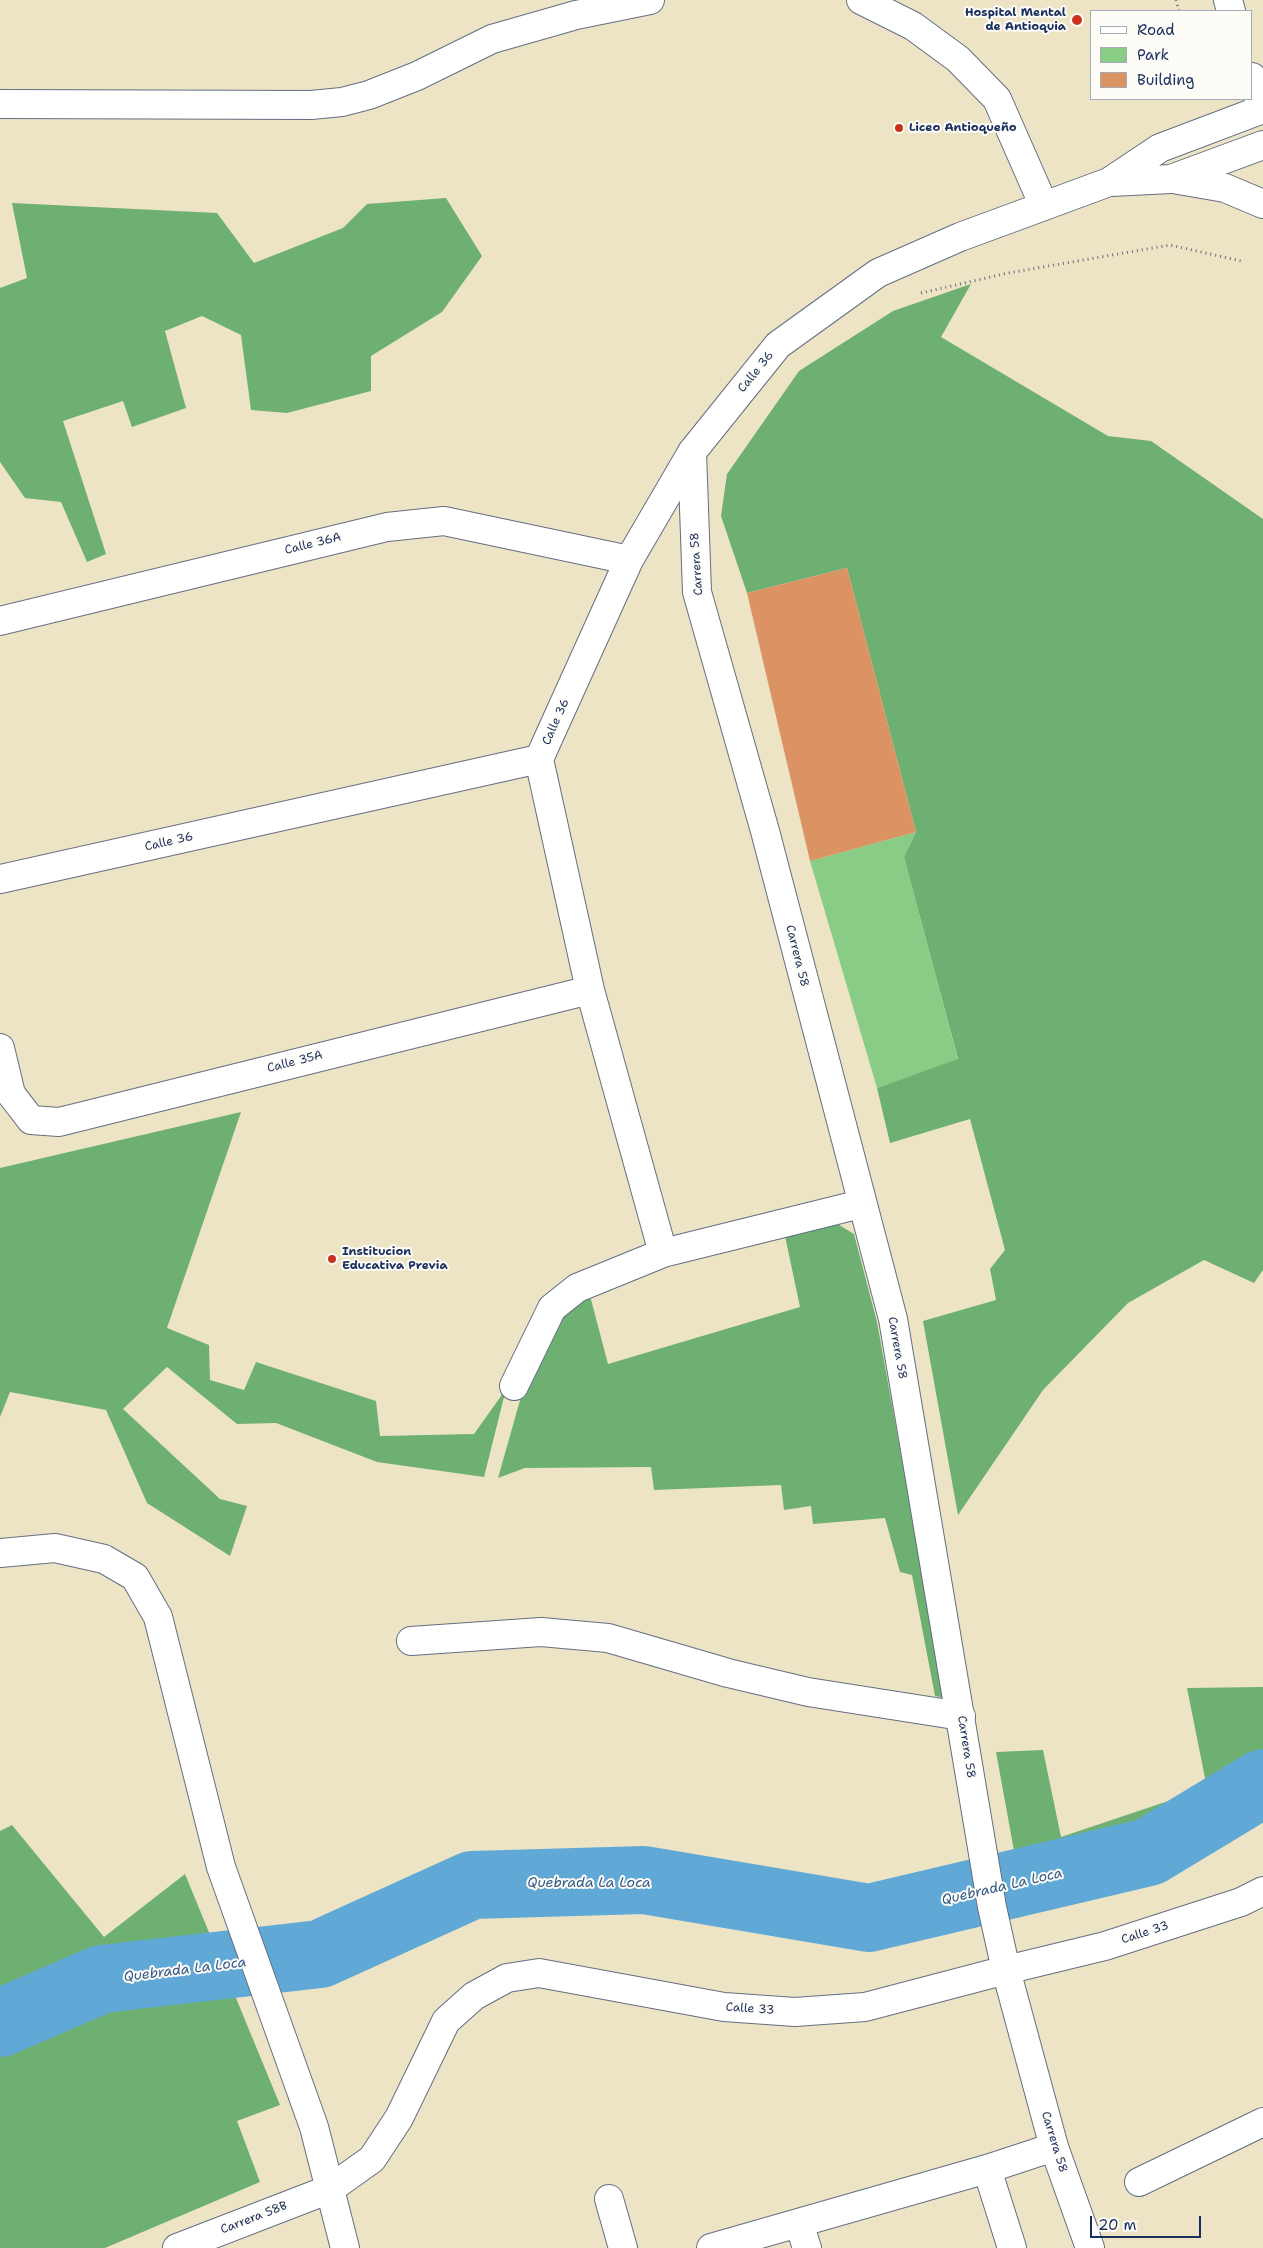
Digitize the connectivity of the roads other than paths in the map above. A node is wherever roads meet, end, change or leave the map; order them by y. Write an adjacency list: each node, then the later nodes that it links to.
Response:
1 (650, 0): 4 (street)
2 (861, 0): 10 (street)
3 (1253, 80): 5 (street)
4 (0, 104)
5 (1263, 110): 8 (street)
6 (1263, 144): 7 (street)
7 (1171, 178): 8 (street); 9 (street)
8 (1109, 182): 10 (street, Calle 36)
9 (1263, 204)
10 (1044, 206): 11 (street, Calle 36)
11 (692, 452): 12 (street, Calle 36); 18 (street, Carrera 58)
12 (629, 560): 13 (street, Calle 36A); 14 (street, Calle 36)
13 (0, 621)
14 (539, 759): 15 (street, Calle 36); 16 (street)
15 (0, 879)
16 (590, 990): 17 (street, Calle 35A); 19 (street)
17 (0, 1048)
18 (861, 1204): 19 (street); 23 (street, Carrera 58)
19 (663, 1253): 20 (street)
20 (514, 1386)
21 (0, 1553): 30 (street)
22 (411, 1641): 23 (street)
23 (961, 1716): 25 (street, Carrera 58)
24 (1263, 1891): 25 (street, Calle 33)
25 (1006, 1970): 27 (street, Carrera 58); 30 (street, Calle 33)
26 (1263, 2122): 29 (street)
27 (1054, 2146): 28 (street); 38 (street, Carrera 58)
28 (987, 2169): 32 (street); 37 (street)
29 (1139, 2182)
30 (330, 2189): 33 (street, Carrera 58B); 34 (street)
31 (609, 2199): 35 (street)
32 (803, 2236): 36 (street)
33 (177, 2248)
34 (345, 2248)
35 (623, 2248)
36 (711, 2248)
37 (1012, 2248)
38 (1090, 2248)

